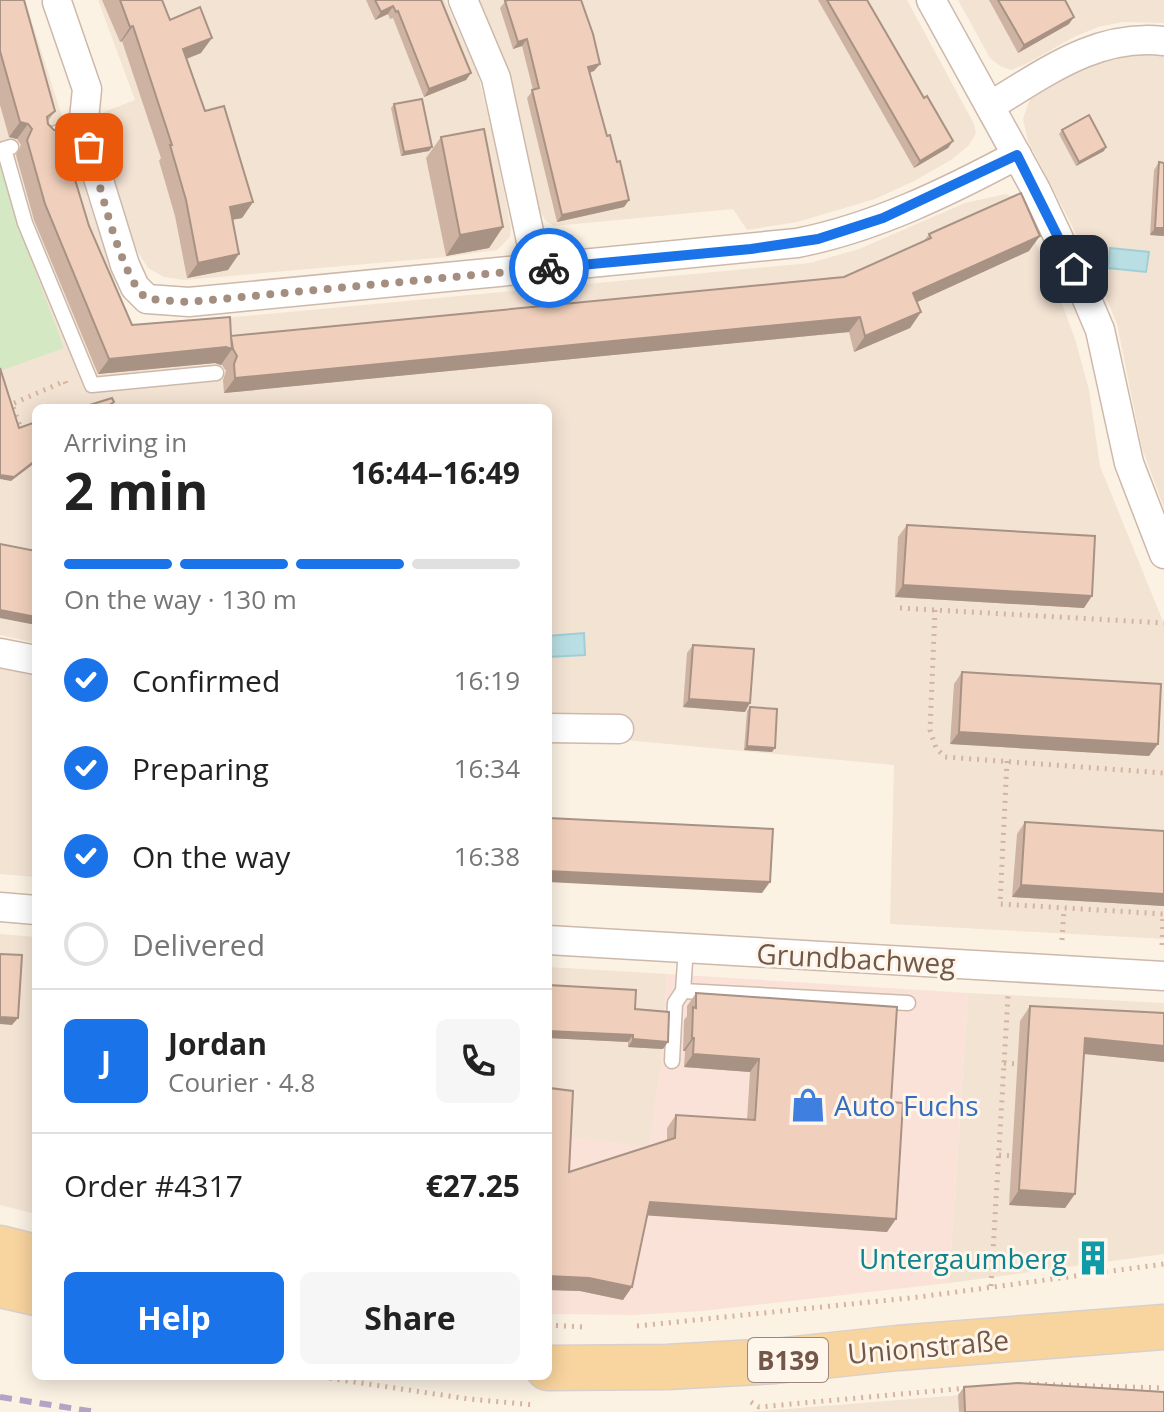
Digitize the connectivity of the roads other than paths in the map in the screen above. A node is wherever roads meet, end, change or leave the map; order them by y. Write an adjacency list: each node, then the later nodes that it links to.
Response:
1 (463, 0): 10 (street)
2 (931, 0): 5 (street)
3 (57, 2): 6 (street)
4 (1164, 41): 5 (street)
5 (990, 106): 9 (street)
6 (83, 125): 7 (lane); 10 (street)
7 (46, 136)
8 (11, 147): 11 (lane)
9 (1017, 155): 10 (street); 12 (street)
10 (537, 269)
11 (216, 373)
12 (1164, 554)
13 (0, 653): 14 (street)
14 (32, 659)
15 (552, 728): 16 (street)
16 (619, 729)
17 (0, 907): 18 (street)
18 (32, 910)
19 (552, 940): 20 (street, Grundbachweg)
20 (686, 948): 21 (street, Grundbachweg); 22 (lane)
21 (1164, 976)
22 (683, 991): 23 (lane); 24 (lane)
23 (908, 1003)
24 (672, 1061)
25 (0, 1248): 26 (main road)
26 (32, 1256)
27 (0, 1285): 28 (main road)
28 (32, 1292)
29 (1164, 1327): 30 (main road, Unionstraße / B139)
30 (548, 1387)

